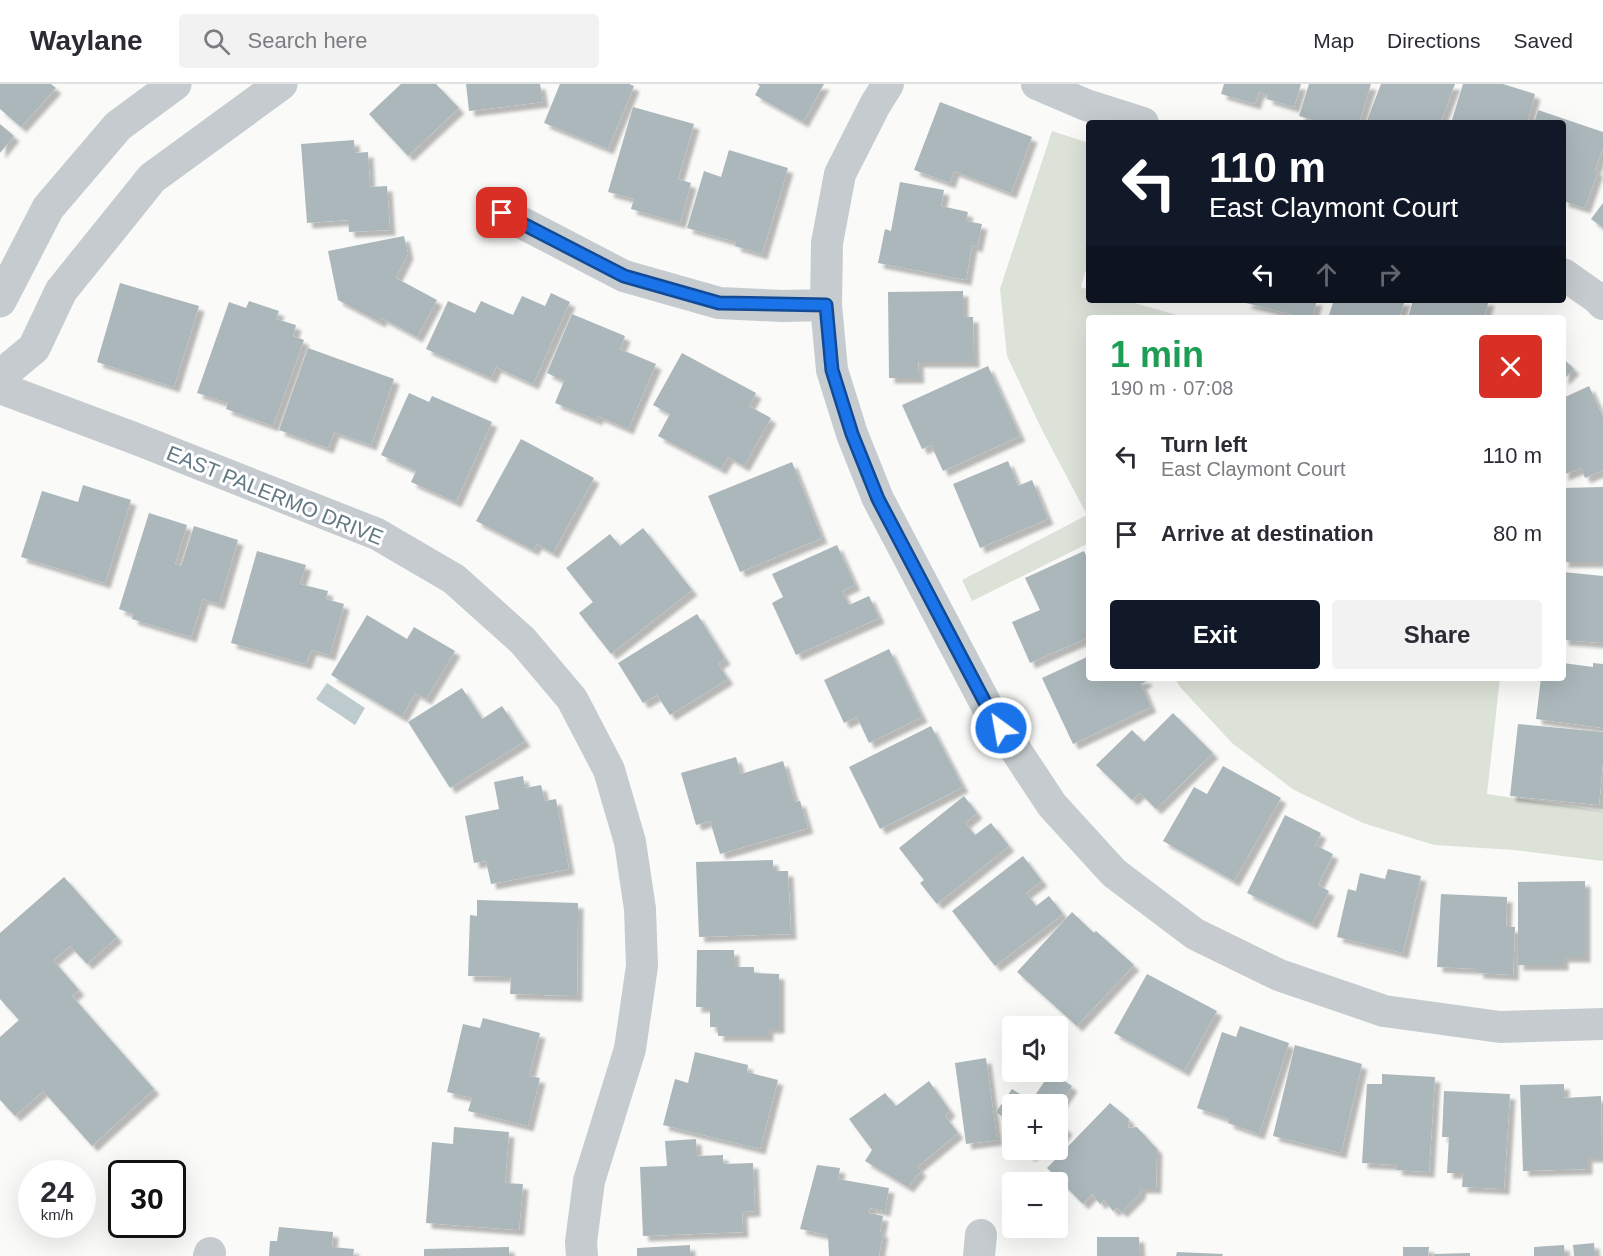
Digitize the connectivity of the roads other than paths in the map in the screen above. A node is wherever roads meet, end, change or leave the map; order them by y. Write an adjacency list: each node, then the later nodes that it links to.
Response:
1 (175, 84): 8 (street)
2 (281, 84): 11 (street)
3 (888, 84): 10 (street)
4 (1037, 84): 5 (street)
5 (1134, 120)
6 (502, 213): 10 (street)
7 (1566, 276): 9 (street)
8 (0, 301)
9 (1603, 304)
10 (826, 305): 13 (street)
11 (0, 376)
12 (0, 388): 14 (street, EAST PALERMO DRIVE)
13 (1603, 1024)
14 (582, 1256)

